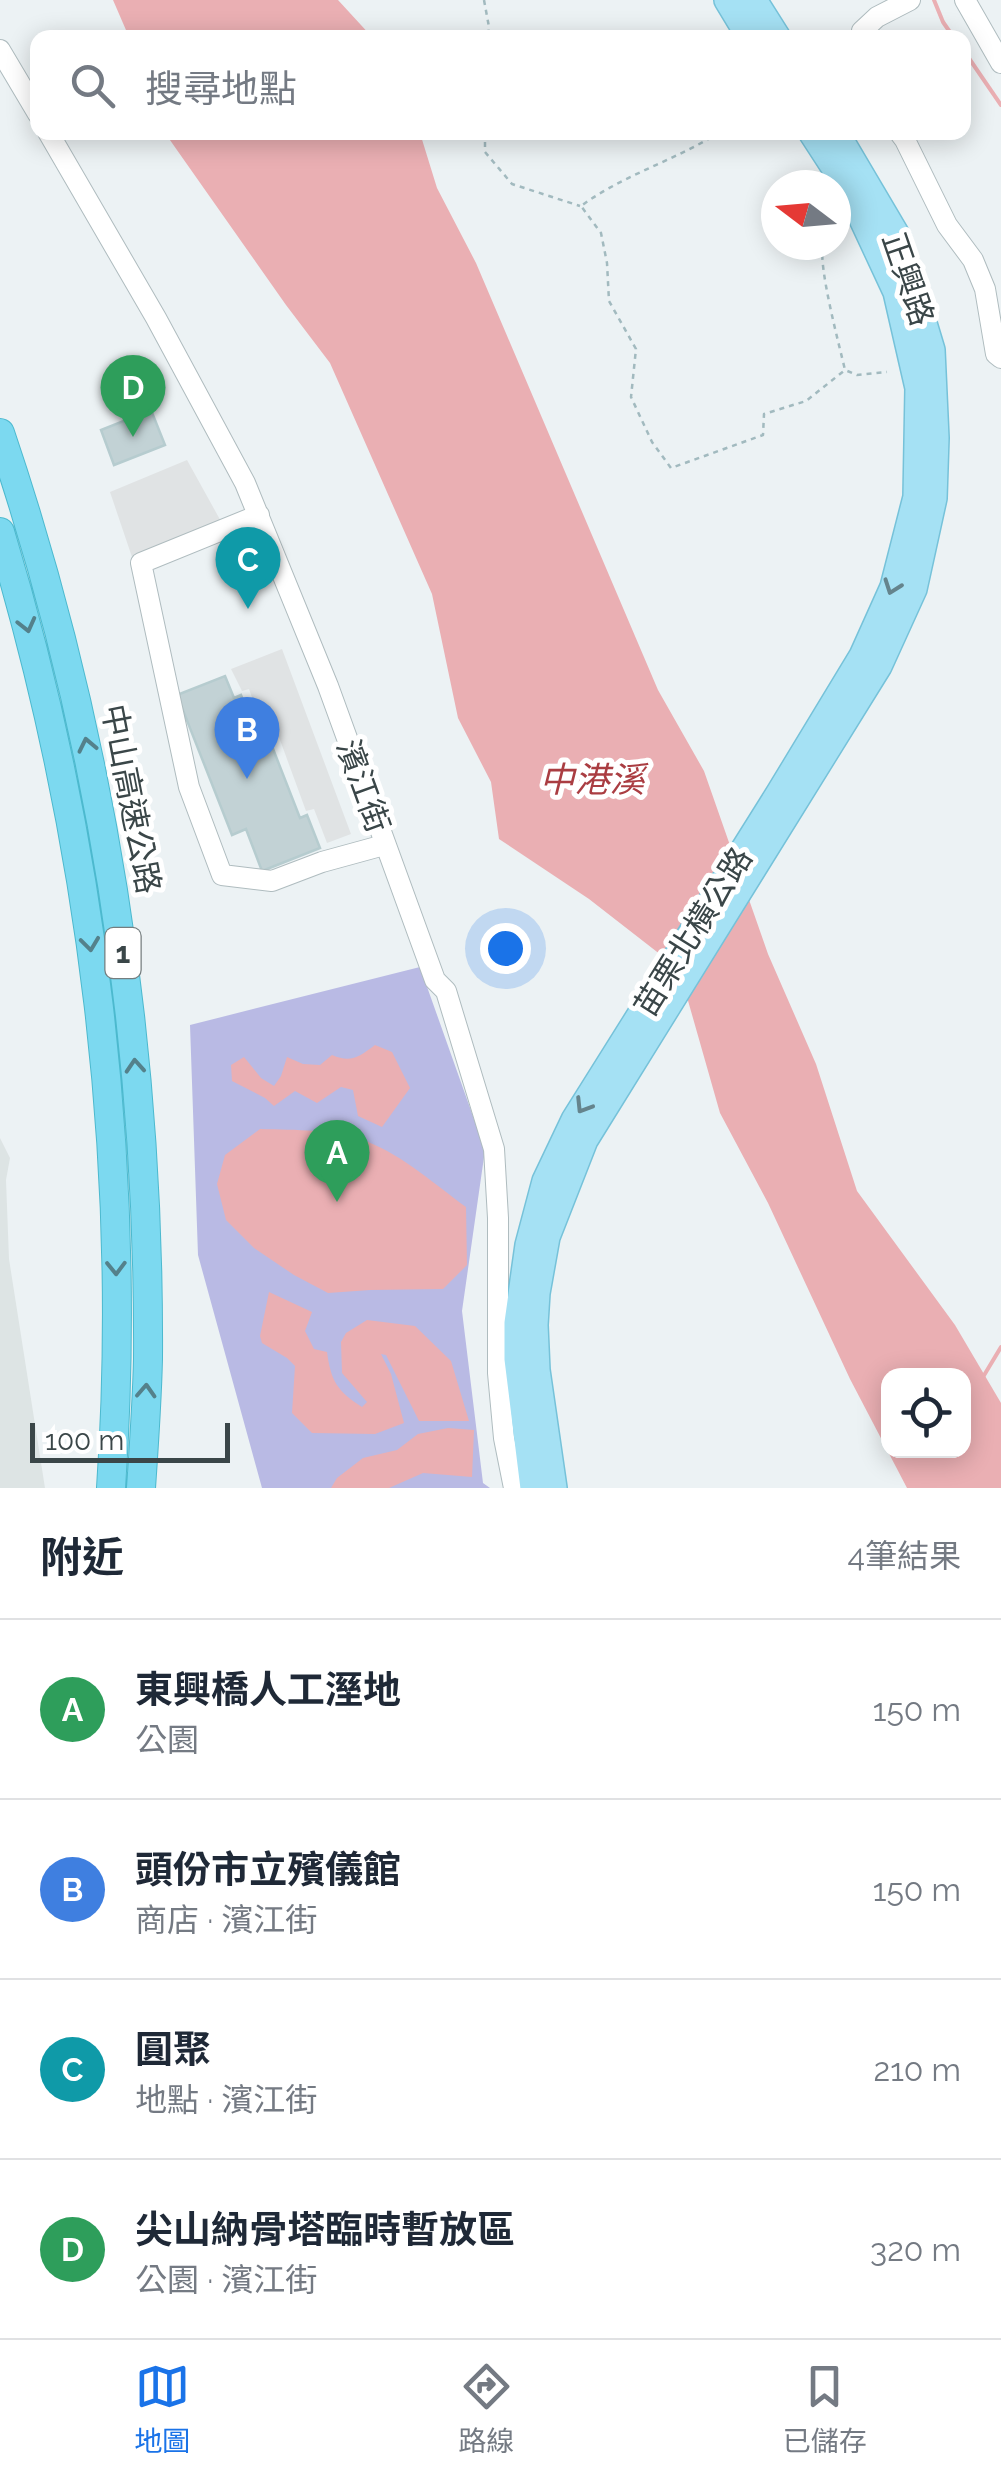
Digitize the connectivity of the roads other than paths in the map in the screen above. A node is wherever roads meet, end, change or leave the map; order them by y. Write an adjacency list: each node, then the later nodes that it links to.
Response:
1 (727, 0): 5 (main road)
2 (754, 0): 6 (main road)
3 (910, 0): 7 (street)
4 (966, 0): 9 (street)
5 (745, 30)
6 (773, 30)
7 (863, 30)
8 (0, 50): 10 (street)
9 (1001, 63)
10 (30, 101)
11 (53, 140): 19 (street, 濱江街)
12 (816, 140): 16 (main road, 正興路)
13 (841, 140): 18 (main road, 正興路)
14 (905, 140): 15 (street)
15 (1001, 358)
16 (918, 388): 22 (main road, 苗栗北橫公路, one-way to 22)
17 (0, 433): 24 (highway, 中山高速公路 / 1, one-way to 17)
18 (936, 438): 22 (main road, 苗栗北橫公路)
19 (260, 515): 21 (street, 濱江街); 21 (street)
20 (0, 532): 23 (highway, 中山高速公路 / 1, one-way to 23)
21 (384, 846): 25 (street, 濱江街)
22 (526, 1324): 26 (main road, 苗栗北橫公路); 27 (main road, 苗栗北橫公路)
23 (110, 1488)
24 (142, 1488)
25 (514, 1488)
26 (533, 1488)
27 (554, 1488)

